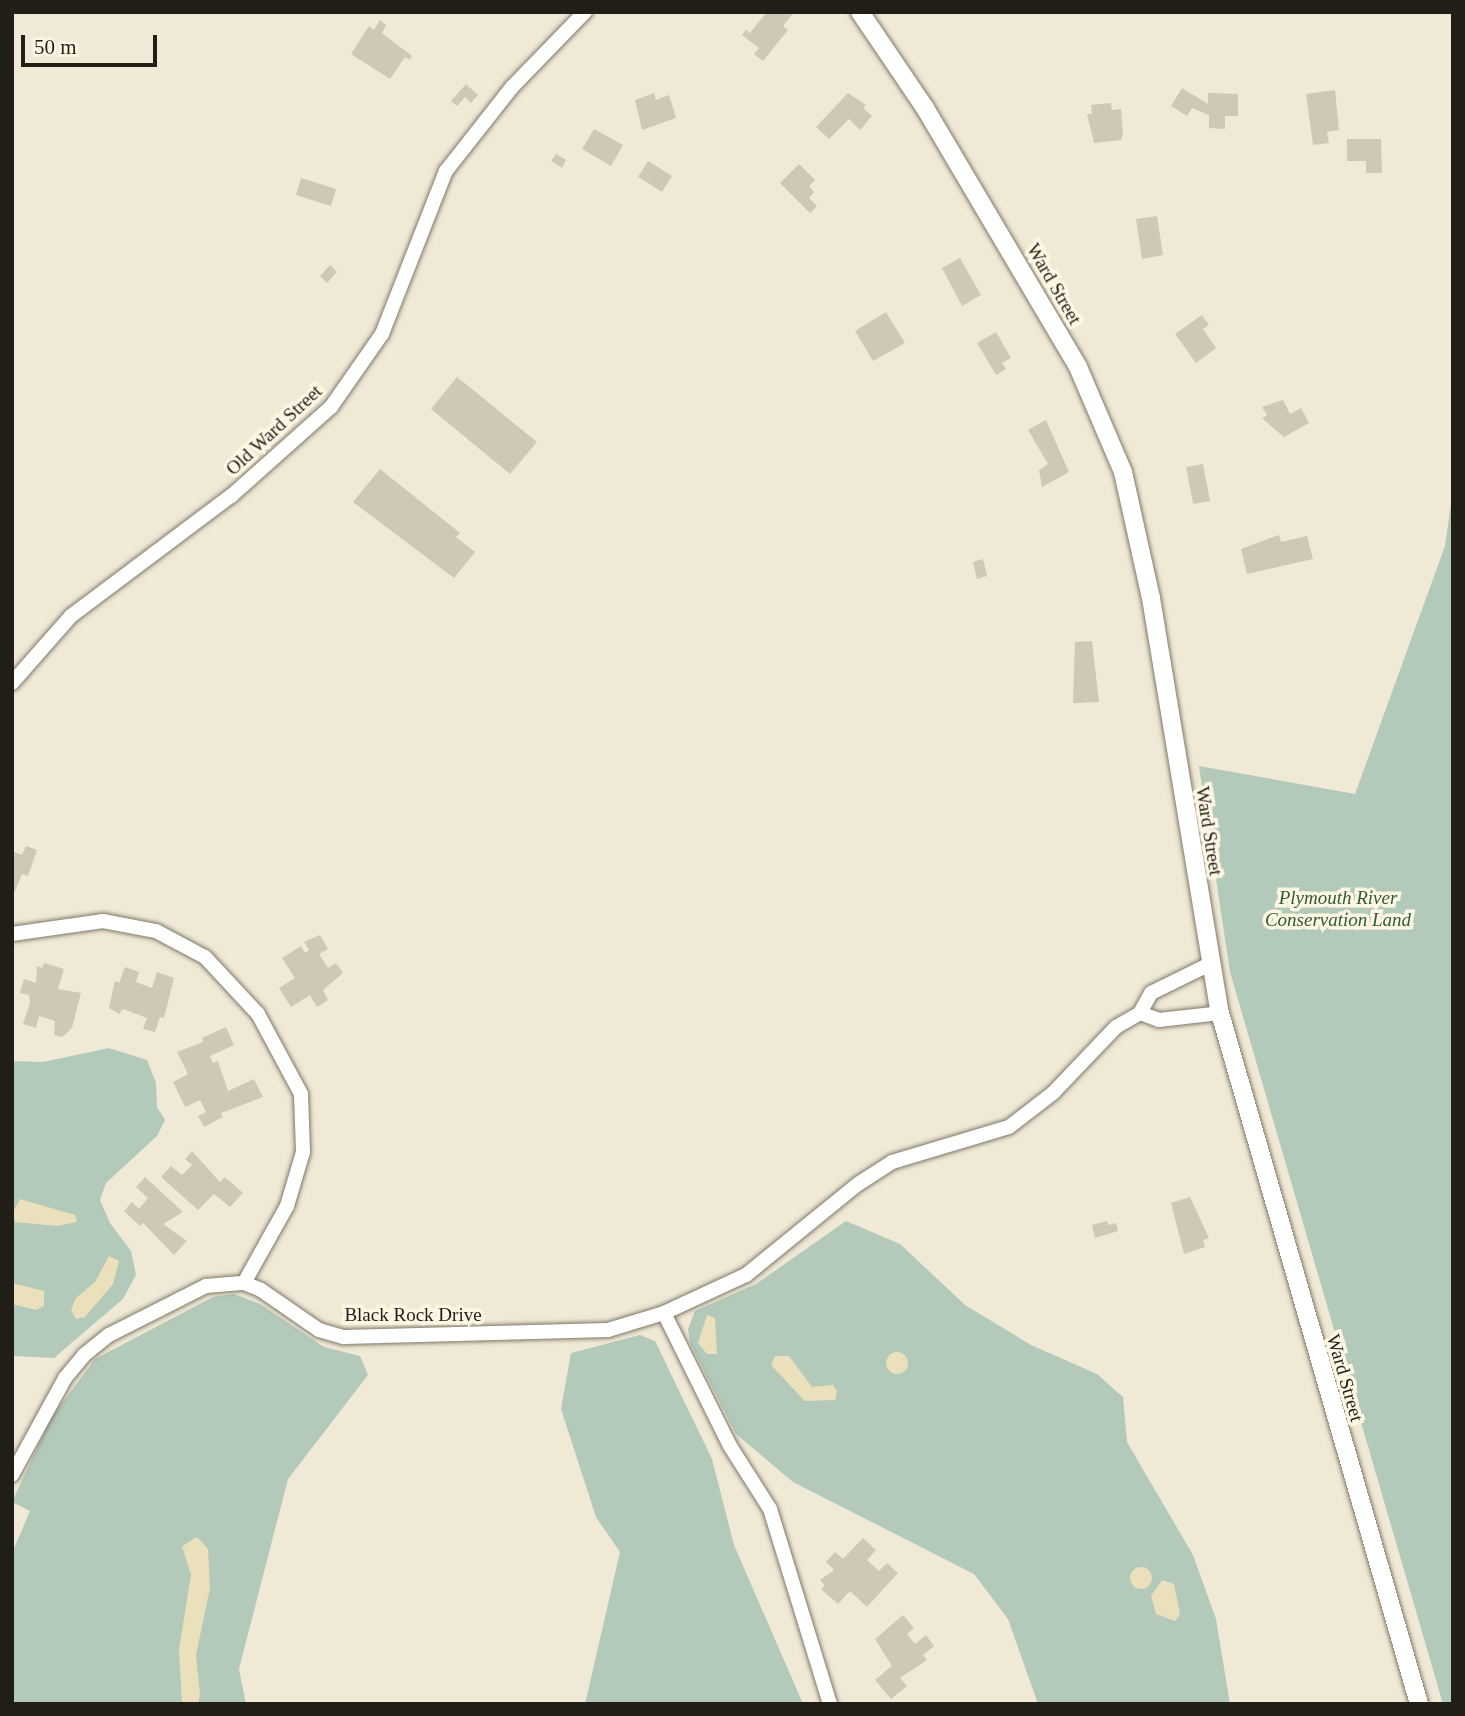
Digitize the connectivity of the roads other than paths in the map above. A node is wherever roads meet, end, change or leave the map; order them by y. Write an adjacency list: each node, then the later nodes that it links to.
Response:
1 (585, 12): 3 (street, Old Ward Street)
2 (860, 12): 5 (street, Ward Street)
3 (12, 683)
4 (12, 934): 8 (street)
5 (1210, 964): 6 (street, Black Rock Drive); 7 (street, Ward Street)
6 (1140, 1013): 7 (street); 9 (street, Black Rock Drive)
7 (1220, 1013): 12 (street, Ward Street)
8 (244, 1283): 9 (street, Black Rock Drive); 10 (street)
9 (664, 1313): 11 (street)
10 (12, 1475)
11 (830, 1704)
12 (1419, 1704)

